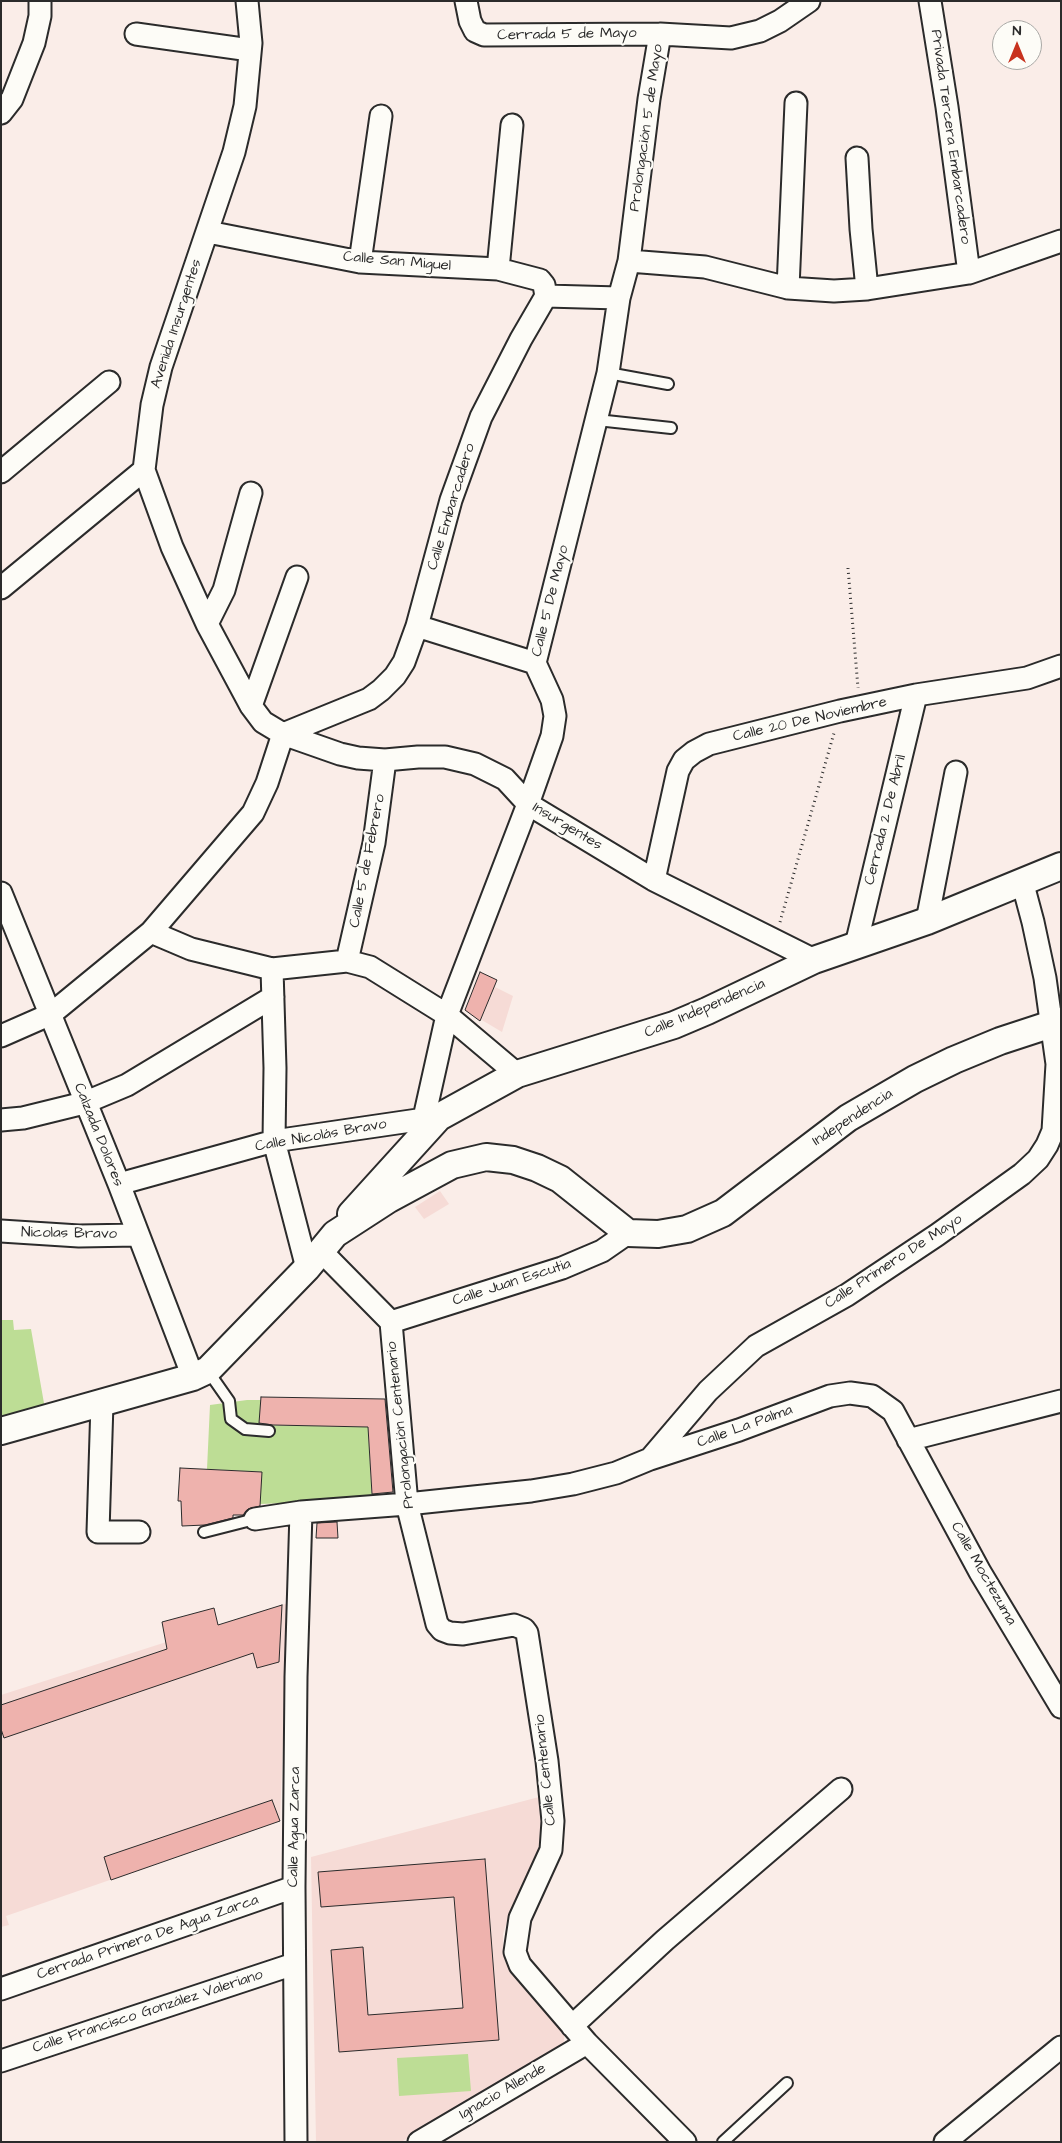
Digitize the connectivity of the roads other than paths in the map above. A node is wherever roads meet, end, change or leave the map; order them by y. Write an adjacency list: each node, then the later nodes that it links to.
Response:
1 (40, 1): 10 (street)
2 (247, 1): 8 (street, Avenida Insurgentes)
3 (466, 1): 7 (street, Cerrada 5 de Mayo)
4 (809, 1): 7 (street, Prolongación 5 de Mayo)
5 (930, 1): 19 (street, Privada Tercera Embarcadero)
6 (136, 34): 8 (street)
7 (660, 34): 16 (street, Prolongación 5 de Mayo)
8 (250, 50): 14 (street, Avenida Insurgentes)
9 (796, 103): 20 (street)
10 (1, 113)
11 (381, 116): 17 (street)
12 (512, 125): 18 (street)
13 (858, 158): 21 (street)
14 (208, 232): 17 (street, Calle San Miguel); 29 (street, Avenida Insurgentes)
15 (1061, 241): 19 (street)
16 (629, 261): 20 (street); 23 (street, Calle 5 De Mayo)
17 (360, 262): 18 (street, Calle San Miguel)
18 (498, 269): 22 (street, Calle San Miguel)
19 (969, 273): 21 (street)
20 (788, 288): 21 (street)
21 (867, 289)
22 (546, 296): 23 (street); 35 (street, Calle Embarcadero)
23 (619, 298): 24 (street, Calle 5 De Mayo)
24 (608, 373): 26 (lane); 27 (street, Calle 5 De Mayo)
25 (109, 382): 30 (street)
26 (668, 384)
27 (597, 420): 28 (lane); 36 (street, Calle 5 De Mayo)
28 (671, 428)
29 (144, 470): 33 (street); 34 (street, Avenida Insurgentes)
30 (1, 472)
31 (251, 494): 34 (street)
32 (297, 577): 39 (street)
33 (1, 588)
34 (207, 624): 39 (street, Avenida Insurgentes)
35 (417, 626): 36 (street); 40 (street, Calle Embarcadero)
36 (535, 663): 43 (street, Calle 5 De Mayo)
37 (1061, 666): 38 (street, Calle 20 De Noviembre)
38 (916, 695): 45 (street, Calle 20 De Noviembre); 50 (street, Cerrada 2 De Abril)
39 (251, 706): 40 (street, Avenida Insurgentes)
40 (283, 734): 41 (street, Insurgentes); 49 (street)
41 (386, 760): 43 (street, Insurgentes); 52 (street, Calle 5 de Febrero)
42 (956, 772): 48 (street)
43 (528, 804): 45 (street, Insurgentes); 56 (street, Calle 5 De Mayo)
44 (1061, 866): 46 (street, Calle Independencia)
45 (654, 880): 51 (street, Insurgentes)
46 (1022, 881): 48 (street, Calle Independencia); 57 (street, Calle Primero De Mayo)
47 (1, 894): 55 (street, Calzada Dolores)
48 (927, 921): 50 (street, Calle Independencia)
49 (151, 932): 53 (street); 55 (street)
50 (856, 945): 51 (street, Calle Independencia)
51 (814, 960): 59 (street, Calle Independencia)
52 (347, 961): 53 (street); 56 (street)
53 (272, 969): 54 (street)
54 (273, 997): 60 (street); 63 (street)
55 (51, 1014): 58 (street); 60 (street, Calzada Dolores)
56 (446, 1015): 59 (street); 61 (street, Calle 5 De Mayo)
57 (1056, 1022): 66 (street, Independencia); 76 (street, Calle Primero De Mayo)
58 (1, 1036)
59 (517, 1074): 61 (street, Calle Independencia)
60 (84, 1102): 62 (street); 64 (street, Calzada Dolores)
61 (431, 1118): 63 (street, Calle Nicolás Bravo); 68 (street, Calle Independencia)
62 (1, 1120)
63 (274, 1141): 64 (street, Calle Nicolás Bravo); 68 (street)
64 (119, 1184): 67 (street, Calzada Dolores)
65 (1, 1232): 67 (street, Nicolas Bravo)
66 (628, 1234): 68 (street); 69 (street, Calle Juan Escutia)
67 (137, 1235): 70 (street, Calzada Dolores)
68 (321, 1251): 69 (street, Prolongación Centenario); 70 (street)
69 (391, 1322): 77 (street, Prolongación Centenario)
70 (200, 1374): 72 (street); 74 (lane)
71 (1061, 1401): 75 (street)
72 (102, 1403): 73 (street); 80 (street)
73 (1, 1431)
74 (269, 1431)
75 (908, 1440): 76 (street, Calle La Palma); 83 (street, Calle Moctezuma)
76 (650, 1459): 77 (street, Calle La Palma)
77 (407, 1504): 78 (street, Calle La Palma); 82 (street, Prolongación Centenario)
78 (302, 1512): 79 (street, Calle La Palma); 85 (street, Calle Agua Zarca)
79 (255, 1519): 81 (lane)
80 (139, 1532)
81 (204, 1532)
82 (437, 1624): 88 (street, Calle Centenario)
83 (1061, 1707)
84 (841, 1789): 88 (street)
85 (294, 1887): 86 (street, Calle Agua Zarca); 87 (street, Cerrada Primera De Agua Zarca)
86 (294, 1964): 91 (street, Calle Francisco González Valeriano); 93 (street, Calle Agua Zarca)
87 (1, 1989)
88 (572, 2026): 89 (street, Calle Centenario)
89 (587, 2043): 94 (street, Ignacio Allende); 95 (street, Calle Centenario)
90 (1061, 2047): 97 (street)
91 (1, 2061)
92 (787, 2083): 96 (lane)
93 (291, 2140)
94 (419, 2142)
95 (685, 2142)
96 (723, 2142)
97 (945, 2142)

